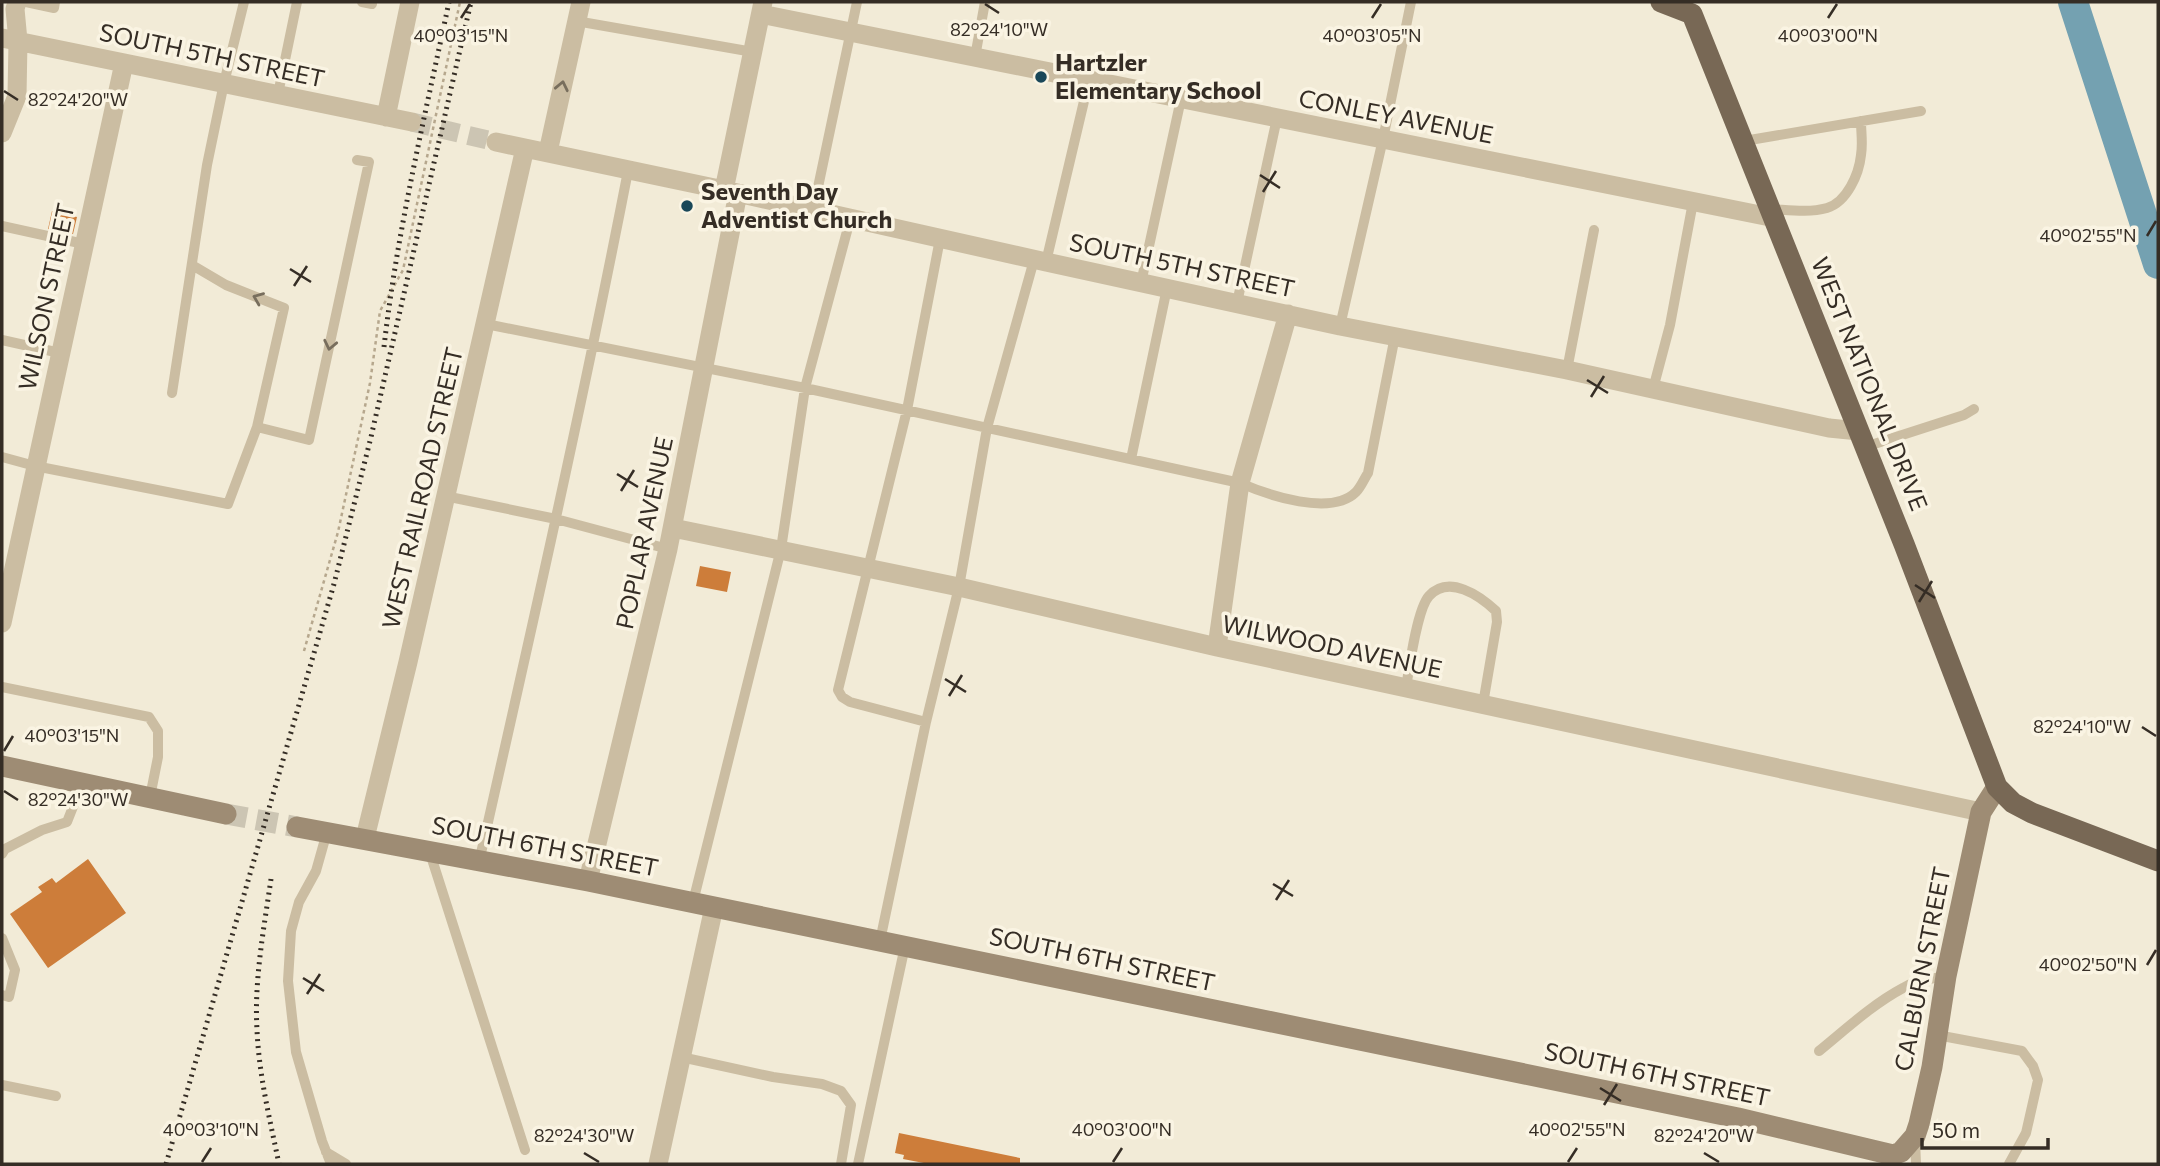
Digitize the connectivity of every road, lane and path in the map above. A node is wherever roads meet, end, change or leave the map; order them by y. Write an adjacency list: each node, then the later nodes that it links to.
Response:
1 (17, 2): 17 (street)
2 (26, 2): 3 (lane)
3 (55, 2)
4 (244, 2): 22 (lane)
5 (297, 2): 23 (lane)
6 (410, 2): 26 (street)
7 (460, 2): 83 (path)
8 (581, 2): 15 (street)
9 (857, 2): 16 (lane)
10 (985, 2): 19 (lane)
11 (1411, 2): 31 (lane)
12 (1661, 2): 14 (main road)
13 (762, 8): 16 (street, CONLEY AVENUE); 18 (street, POPLAR AVENUE)
14 (1690, 8): 32 (main road, WEST NATIONAL DRIVE)
15 (576, 21): 18 (lane); 35 (street, one-way to 15)
16 (850, 32): 19 (street, CONLEY AVENUE); 40 (lane)
17 (10, 40): 20 (street, SOUTH 5TH STREET); 30 (street)
18 (753, 52): 38 (street, POPLAR AVENUE)
19 (975, 57): 21 (street, CONLEY AVENUE)
20 (124, 63): 22 (street, SOUTH 5TH STREET); 46 (street, WILSON STREET)
21 (1089, 80): 24 (street, CONLEY AVENUE); 47 (lane)
22 (224, 83): 23 (street, SOUTH 5TH STREET); 48 (lane)
23 (278, 94): 26 (street, SOUTH 5TH STREET)
24 (1181, 99): 27 (street, CONLEY AVENUE); 49 (lane)
25 (1921, 111): 28 (lane)
26 (386, 117): 29 (street, SOUTH 5TH STREET)
27 (1277, 118): 31 (street, CONLEY AVENUE); 51 (lane)
28 (1861, 121): 32 (lane); 41 (lane)
29 (412, 122)
30 (2, 133)
31 (1383, 139): 39 (street, CONLEY AVENUE); 54 (lane)
32 (1744, 141): 41 (main road, WEST NATIONAL DRIVE)
33 (496, 142): 34 (street, SOUTH 5TH STREET)
34 (525, 148): 35 (street, SOUTH 5TH STREET); 53 (street, WEST RAILROAD STREET)
35 (548, 152): 37 (street, SOUTH 5TH STREET)
36 (357, 160): 66 (lane, one-way to 66)
37 (628, 171): 38 (street, SOUTH 5TH STREET); 57 (lane)
38 (731, 192): 40 (street, SOUTH 5TH STREET); 59 (street, POPLAR AVENUE)
39 (1693, 202): 41 (street, CONLEY AVENUE); 62 (lane)
40 (813, 211): 42 (street, SOUTH 5TH STREET)
41 (1773, 214): 68 (main road, WEST NATIONAL DRIVE)
42 (849, 220): 45 (street, SOUTH 5TH STREET); 61 (lane)
43 (2, 226): 46 (lane)
44 (1594, 230): 60 (lane)
45 (940, 239): 47 (street, SOUTH 5TH STREET); 65 (lane)
46 (84, 244): 58 (street, WILSON STREET)
47 (1040, 261): 49 (street, SOUTH 5TH STREET); 67 (lane)
48 (192, 265): 63 (lane); 66 (lane, one-way to 48)
49 (1141, 283): 50 (street, SOUTH 5TH STREET)
50 (1167, 288): 51 (street, SOUTH 5TH STREET); 70 (lane)
51 (1237, 303): 52 (street, SOUTH 5TH STREET)
52 (1288, 314): 54 (street, SOUTH 5TH STREET); 72 (street)
53 (486, 324): 57 (lane); 73 (street, WEST RAILROAD STREET)
54 (1340, 326): 55 (street, SOUTH 5TH STREET)
55 (1395, 336): 60 (street, SOUTH 5TH STREET); 72 (lane)
56 (2, 340): 58 (lane)
57 (594, 346): 59 (lane); 74 (lane)
58 (60, 353): 71 (street, WILSON STREET)
59 (705, 367): 61 (lane); 75 (street, POPLAR AVENUE)
60 (1567, 370): 62 (street, SOUTH 5TH STREET)
61 (805, 388): 65 (lane); 77 (lane)
62 (1653, 389): 68 (street, SOUTH 5TH STREET)
63 (173, 393)
64 (1974, 409): 68 (lane)
65 (907, 410): 67 (lane); 78 (lane)
66 (257, 427): 71 (lane)
67 (987, 428): 70 (lane); 80 (lane)
68 (1862, 439): 90 (main road, WEST NATIONAL DRIVE)
69 (2, 457): 71 (lane)
70 (1131, 459): 72 (lane)
71 (35, 466): 79 (street, WILSON STREET)
72 (1240, 483): 82 (street)
73 (446, 496): 74 (lane); 96 (street, WEST RAILROAD STREET)
74 (556, 519): 76 (lane); 100 (lane)
75 (673, 528): 76 (street, POPLAR AVENUE); 77 (street, WILWOOD AVENUE)
76 (668, 549): 101 (street, POPLAR AVENUE)
77 (781, 549): 78 (street, WILWOOD AVENUE); 102 (lane)
78 (868, 569): 80 (street, WILWOOD AVENUE); 87 (lane)
79 (7, 570): 81 (street, WILSON STREET)
80 (959, 587): 82 (street, WILWOOD AVENUE); 87 (lane)
81 (2, 623)
82 (1217, 647): 85 (street, WILWOOD AVENUE)
83 (304, 651)
84 (2, 687): 91 (lane)
85 (1406, 688): 86 (street, WILWOOD AVENUE); 86 (lane)
86 (1483, 704): 92 (street, WILWOOD AVENUE)
87 (926, 722): 104 (lane)
88 (2, 766): 89 (street)
89 (82, 783): 91 (street); 98 (lane)
90 (1997, 787): 92 (street, CALBURN STREET); 99 (main road)
91 (150, 798): 93 (street)
92 (1981, 813): 106 (street, CALBURN STREET)
93 (226, 814)
94 (297, 827): 95 (street, SOUTH 6TH STREET)
95 (327, 832): 96 (street, SOUTH 6TH STREET); 115 (lane)
96 (365, 838): 97 (street, SOUTH 6TH STREET)
97 (430, 852): 100 (street, SOUTH 6TH STREET); 114 (lane)
98 (2, 853)
99 (2158, 861)
100 (479, 862): 101 (street, SOUTH 6TH STREET)
101 (588, 881): 102 (street, SOUTH 6TH STREET)
102 (703, 905): 104 (street, SOUTH 6TH STREET); 110 (street)
103 (2, 938): 107 (lane)
104 (880, 941): 105 (street, SOUTH 6TH STREET)
105 (905, 946): 113 (street, SOUTH 6TH STREET); 120 (lane)
106 (1946, 976): 108 (street, CALBURN STREET); 109 (lane)
107 (2, 995)
108 (1937, 1035): 113 (street, CALBURN STREET); 122 (lane)
109 (1819, 1051)
110 (681, 1057): 118 (street); 119 (lane)
111 (2, 1085): 112 (lane)
112 (56, 1096)
113 (1915, 1136): 121 (lane)
114 (525, 1150)
115 (326, 1152): 116 (lane); 117 (lane)
116 (331, 1164)
117 (346, 1164)
118 (658, 1164)
119 (841, 1164)
120 (858, 1164)
121 (1916, 1164)
122 (2009, 1164)

